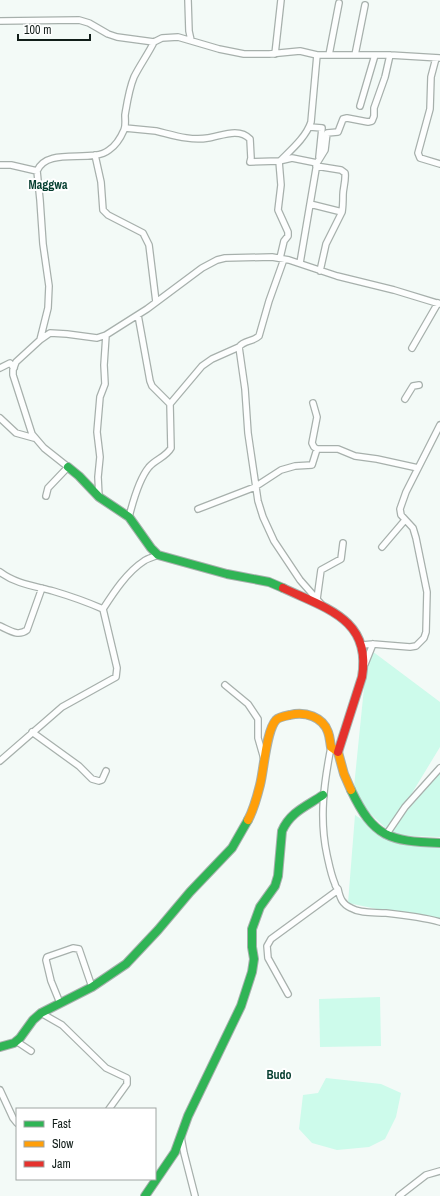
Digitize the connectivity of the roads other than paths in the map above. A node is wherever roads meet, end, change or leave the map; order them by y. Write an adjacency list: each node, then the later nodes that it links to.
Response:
1 (188, 0): 6 (street)
2 (281, 0): 8 (street)
3 (339, 3): 10 (street)
4 (364, 5): 11 (street)
5 (0, 21): 7 (street)
6 (191, 40): 7 (street); 8 (street)
7 (154, 42): 17 (street)
8 (275, 54): 9 (street)
9 (317, 55): 10 (street); 16 (street)
10 (329, 55): 11 (street)
11 (355, 55): 12 (street)
12 (375, 55): 13 (street); 15 (street)
13 (390, 55): 14 (street); 20 (street)
14 (438, 58): 22 (street)
15 (360, 106)
16 (310, 127): 19 (street); 20 (street)
17 (124, 128): 18 (street); 19 (street)
18 (95, 155): 23 (street); 29 (street)
19 (279, 161): 20 (street); 26 (street)
20 (317, 163): 24 (street); 25 (street)
21 (0, 164): 23 (street)
22 (440, 164)
23 (37, 171): 33 (street)
24 (310, 204): 25 (street); 27 (street)
25 (342, 212): 28 (street)
26 (282, 258): 27 (street); 29 (street); 34 (street)
27 (300, 263): 28 (street)
28 (320, 271): 30 (street)
29 (156, 302): 31 (street)
30 (439, 303): 35 (street)
31 (138, 315): 32 (street); 41 (street)
32 (106, 335): 33 (street); 51 (street)
33 (40, 340): 37 (street)
34 (239, 347): 41 (street); 49 (street)
35 (412, 348)
36 (0, 368): 37 (street)
37 (14, 368): 45 (street)
38 (419, 385): 39 (street)
39 (405, 399)
40 (313, 403): 46 (street)
41 (170, 404): 53 (street)
42 (0, 418): 45 (street)
43 (440, 425): 44 (street)
44 (437, 435): 48 (street)
45 (34, 438): 47 (street)
46 (317, 448): 48 (street); 49 (street)
47 (68, 467): 50 (street); 51 (street)
48 (418, 468): 54 (street)
49 (255, 487): 52 (street); 60 (street)
50 (46, 496)
51 (99, 497): 53 (street)
52 (198, 509)
53 (129, 517): 57 (street)
54 (405, 520): 56 (street); 64 (street)
55 (343, 543): 60 (street)
56 (382, 547)
57 (158, 555): 61 (street); 62 (street)
58 (0, 572): 59 (street)
59 (42, 588): 62 (street); 63 (street)
60 (317, 599): 61 (street)
61 (323, 607): 65 (street)
62 (104, 609): 68 (street)
63 (0, 626)
64 (373, 644): 65 (street); 66 (street)
65 (362, 645): 66 (street)
66 (364, 666): 70 (street)
67 (225, 685): 71 (street)
68 (32, 732): 72 (street); 74 (street)
69 (331, 747): 70 (street); 71 (street); 75 (street)
70 (338, 752): 76 (street)
71 (264, 760): 80 (street)
72 (0, 761)
73 (440, 768): 76 (street)
74 (106, 771)
75 (323, 795): 78 (street); 90 (street)
76 (386, 835): 77 (street)
77 (440, 843)
78 (338, 890): 79 (street); 81 (street)
79 (440, 922)
80 (92, 987): 82 (street); 82 (street)
81 (288, 994)
82 (60, 1003): 83 (street)
83 (41, 1013): 84 (street); 88 (street)
84 (16, 1041): 85 (street); 86 (street)
85 (0, 1047)
86 (31, 1051)
87 (0, 1090): 89 (street)
88 (110, 1108)
89 (16, 1122)
90 (181, 1135): 92 (street); 95 (street)
91 (440, 1171): 96 (street)
92 (156, 1178)
93 (155, 1180): 94 (street)
94 (146, 1196)
95 (195, 1196)
96 (399, 1196)

